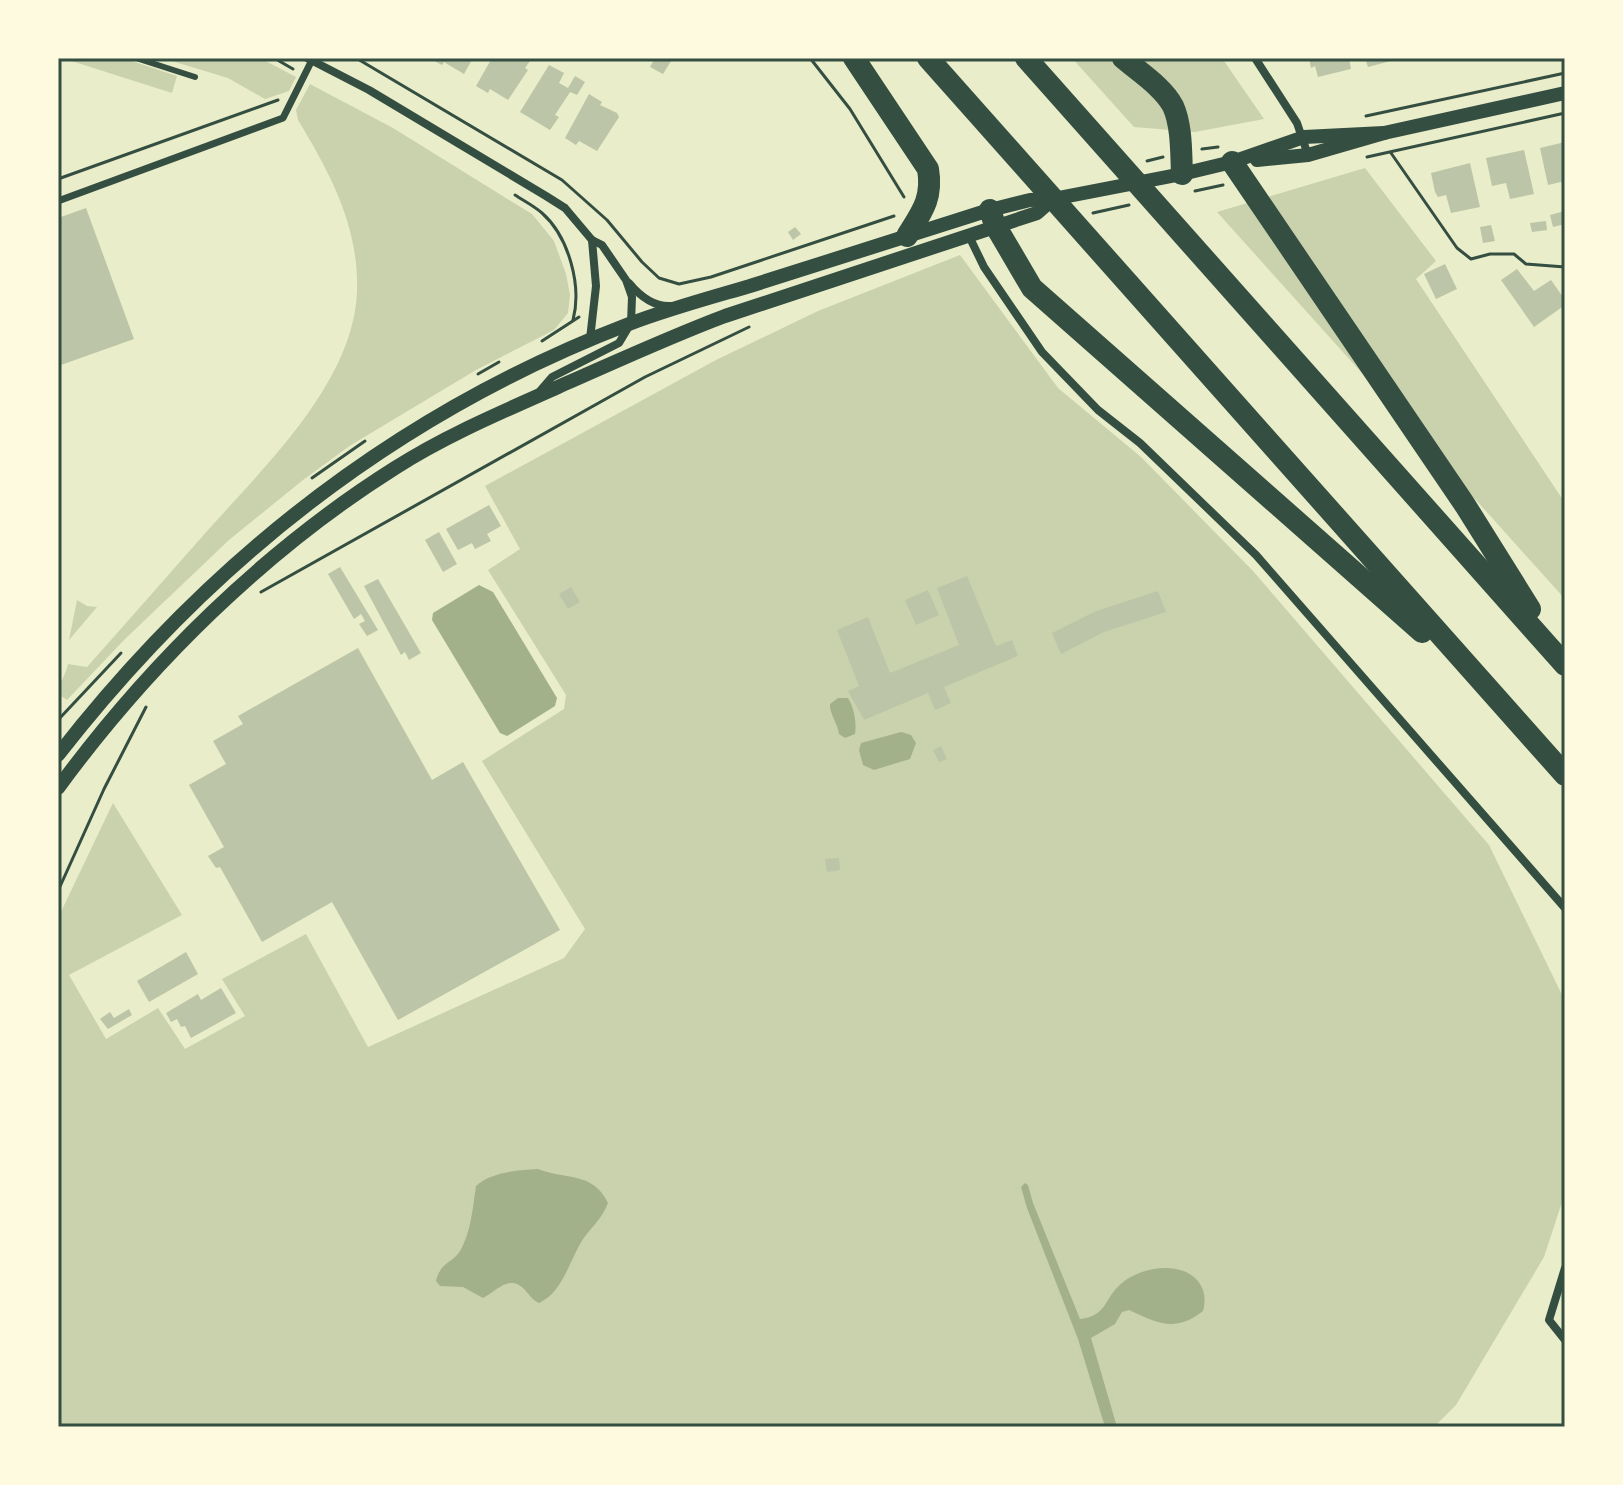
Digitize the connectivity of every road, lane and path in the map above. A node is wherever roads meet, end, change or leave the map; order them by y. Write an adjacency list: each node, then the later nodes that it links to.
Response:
1 (136, 58): 12 (lane)
2 (274, 58): 11 (path)
3 (356, 58): 26 (path)
4 (810, 58): 23 (path)
5 (854, 58): 26 (highway)
6 (928, 58): 41 (highway)
7 (1026, 58): 40 (highway)
8 (1123, 58): 20 (highway)
9 (1255, 58): 17 (street)
10 (311, 59): 11 (street); 28 (street)
11 (305, 76): 13 (street)
12 (195, 77)
13 (297, 93): 21 (path); 24 (street)
14 (1565, 93): 16 (street)
15 (1565, 113): 29 (path)
16 (1384, 133): 17 (street); 18 (street)
17 (1304, 137): 18 (street); 19 (street)
18 (1308, 155): 19 (street)
19 (1232, 162): 20 (street); 40 (highway)
20 (1182, 174): 25 (street)
21 (58, 179)
22 (514, 195): 32 (path)
23 (905, 198)
24 (58, 201)
25 (993, 218): 26 (street); 27 (street); 41 (highway)
26 (903, 225): 31 (street)
27 (968, 234): 36 (street); 47 (street)
28 (592, 240): 30 (street); 35 (street)
29 (1565, 267)
30 (626, 280): 31 (street); 33 (street)
31 (688, 305): 33 (street)
32 (573, 320)
33 (631, 323): 35 (street); 36 (street)
34 (732, 334): 39 (path)
35 (590, 339): 37 (street)
36 (533, 398): 38 (street)
37 (229, 570): 38 (street); 43 (street)
38 (251, 578): 45 (street)
39 (255, 596)
40 (1565, 665)
41 (1495, 697): 44 (highway)
42 (148, 703): 46 (path)
43 (58, 755)
44 (1565, 775)
45 (58, 788)
46 (58, 891)
47 (1565, 908)
48 (1565, 1268): 49 (street)
49 (1565, 1340)

